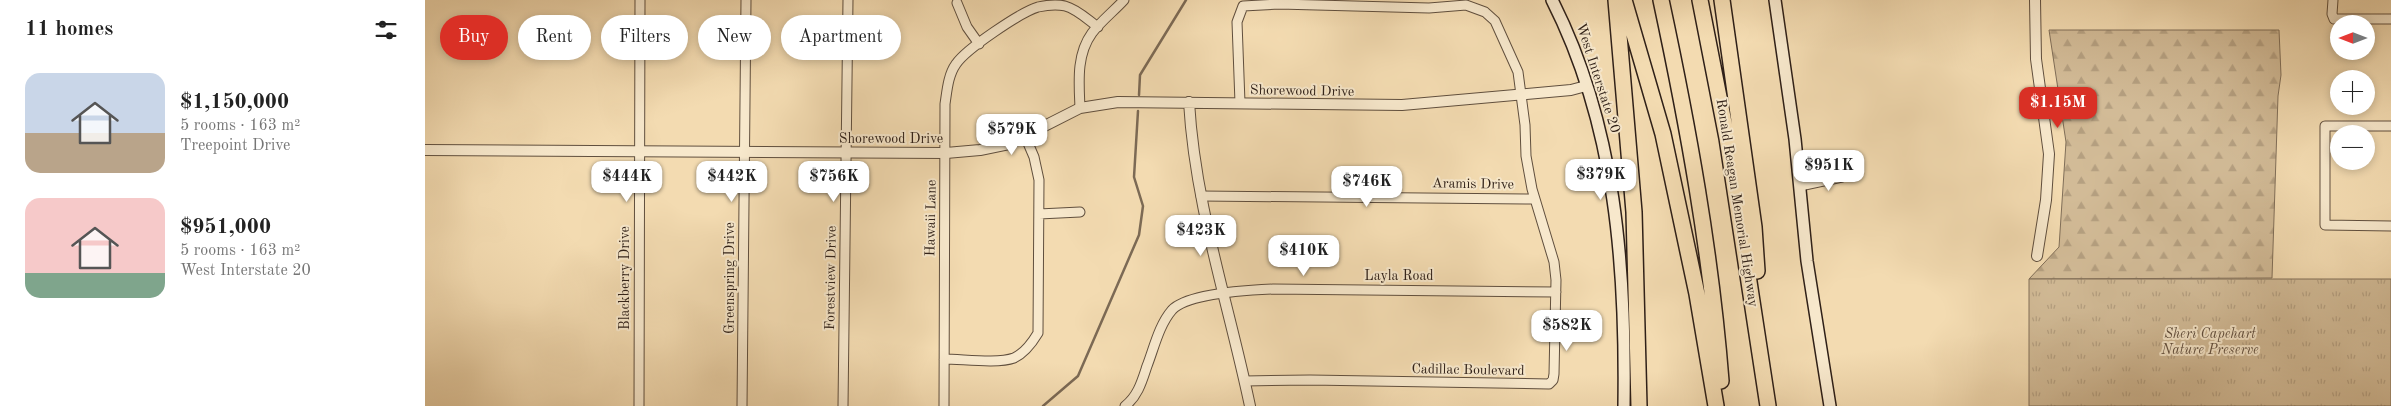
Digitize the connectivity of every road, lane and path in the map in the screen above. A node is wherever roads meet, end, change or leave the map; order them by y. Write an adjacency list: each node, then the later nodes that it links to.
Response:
1 (640, 0): 26 (street, Blackberry Drive)
2 (746, 0): 27 (street, Greenspring Drive)
3 (848, 0): 28 (street, Forestview Drive)
4 (1124, 0): 16 (street)
5 (1553, 0): 18 (main road, West Interstate 20)
6 (1616, 0): 50 (highway)
7 (1624, 0): 51 (highway)
8 (1661, 0): 52 (highway)
9 (1700, 0): 41 (highway, Ronald Reagan Memorial Highway)
10 (1722, 0): 41 (highway)
11 (1775, 0): 31 (main road)
12 (2035, 0): 37 (street)
13 (2333, 0): 15 (street)
14 (957, 3): 17 (street)
15 (2391, 19)
16 (1098, 27): 17 (street, Hawaii Lane); 22 (street)
17 (979, 44): 29 (street, Hawaii Lane)
18 (1587, 86): 19 (street, Shorewood Drive); 49 (main road, West Interstate 20)
19 (1522, 95): 21 (street, Shorewood Drive); 21 (street, Cadillac Boulevard); 33 (street, Cadillac Boulevard)
20 (1189, 102): 21 (street, Shorewood Drive); 22 (street, Shorewood Drive); 32 (street)
21 (1240, 104)
22 (1080, 108): 24 (street, Shorewood Drive)
23 (2391, 126): 36 (street)
24 (1025, 136): 29 (street, Shorewood Drive); 35 (street)
25 (425, 150): 26 (street, Shorewood Drive)
26 (639, 150): 27 (street, Shorewood Drive); 43 (street, Blackberry Drive)
27 (744, 151): 28 (street, Shorewood Drive); 44 (street, Greenspring Drive)
28 (846, 152): 29 (street, Shorewood Drive); 45 (street, Forestview Drive)
29 (946, 153): 40 (street, Hawaii Lane)
30 (1842, 177): 31 (street)
31 (1800, 186): 54 (main road)
32 (1201, 196): 33 (street, Aramis Drive); 39 (street)
33 (1535, 200): 38 (street, Cadillac Boulevard)
34 (1080, 212): 35 (street)
35 (1039, 214): 40 (street)
36 (2391, 226)
37 (2037, 256)
38 (1556, 292): 39 (street, Layla Road); 42 (street, Cadillac Boulevard)
39 (1223, 293): 42 (street); 47 (street, Layla Road)
40 (944, 359): 46 (street, Hawaii Lane)
41 (1765, 375): 53 (highway, Ronald Reagan Memorial Highway)
42 (1245, 381): 48 (street)
43 (639, 406)
44 (742, 406)
45 (843, 406)
46 (944, 406)
47 (1125, 406)
48 (1250, 406)
49 (1624, 406)
50 (1639, 406)
51 (1716, 406)
52 (1723, 406)
53 (1768, 406)
54 (1830, 406)

